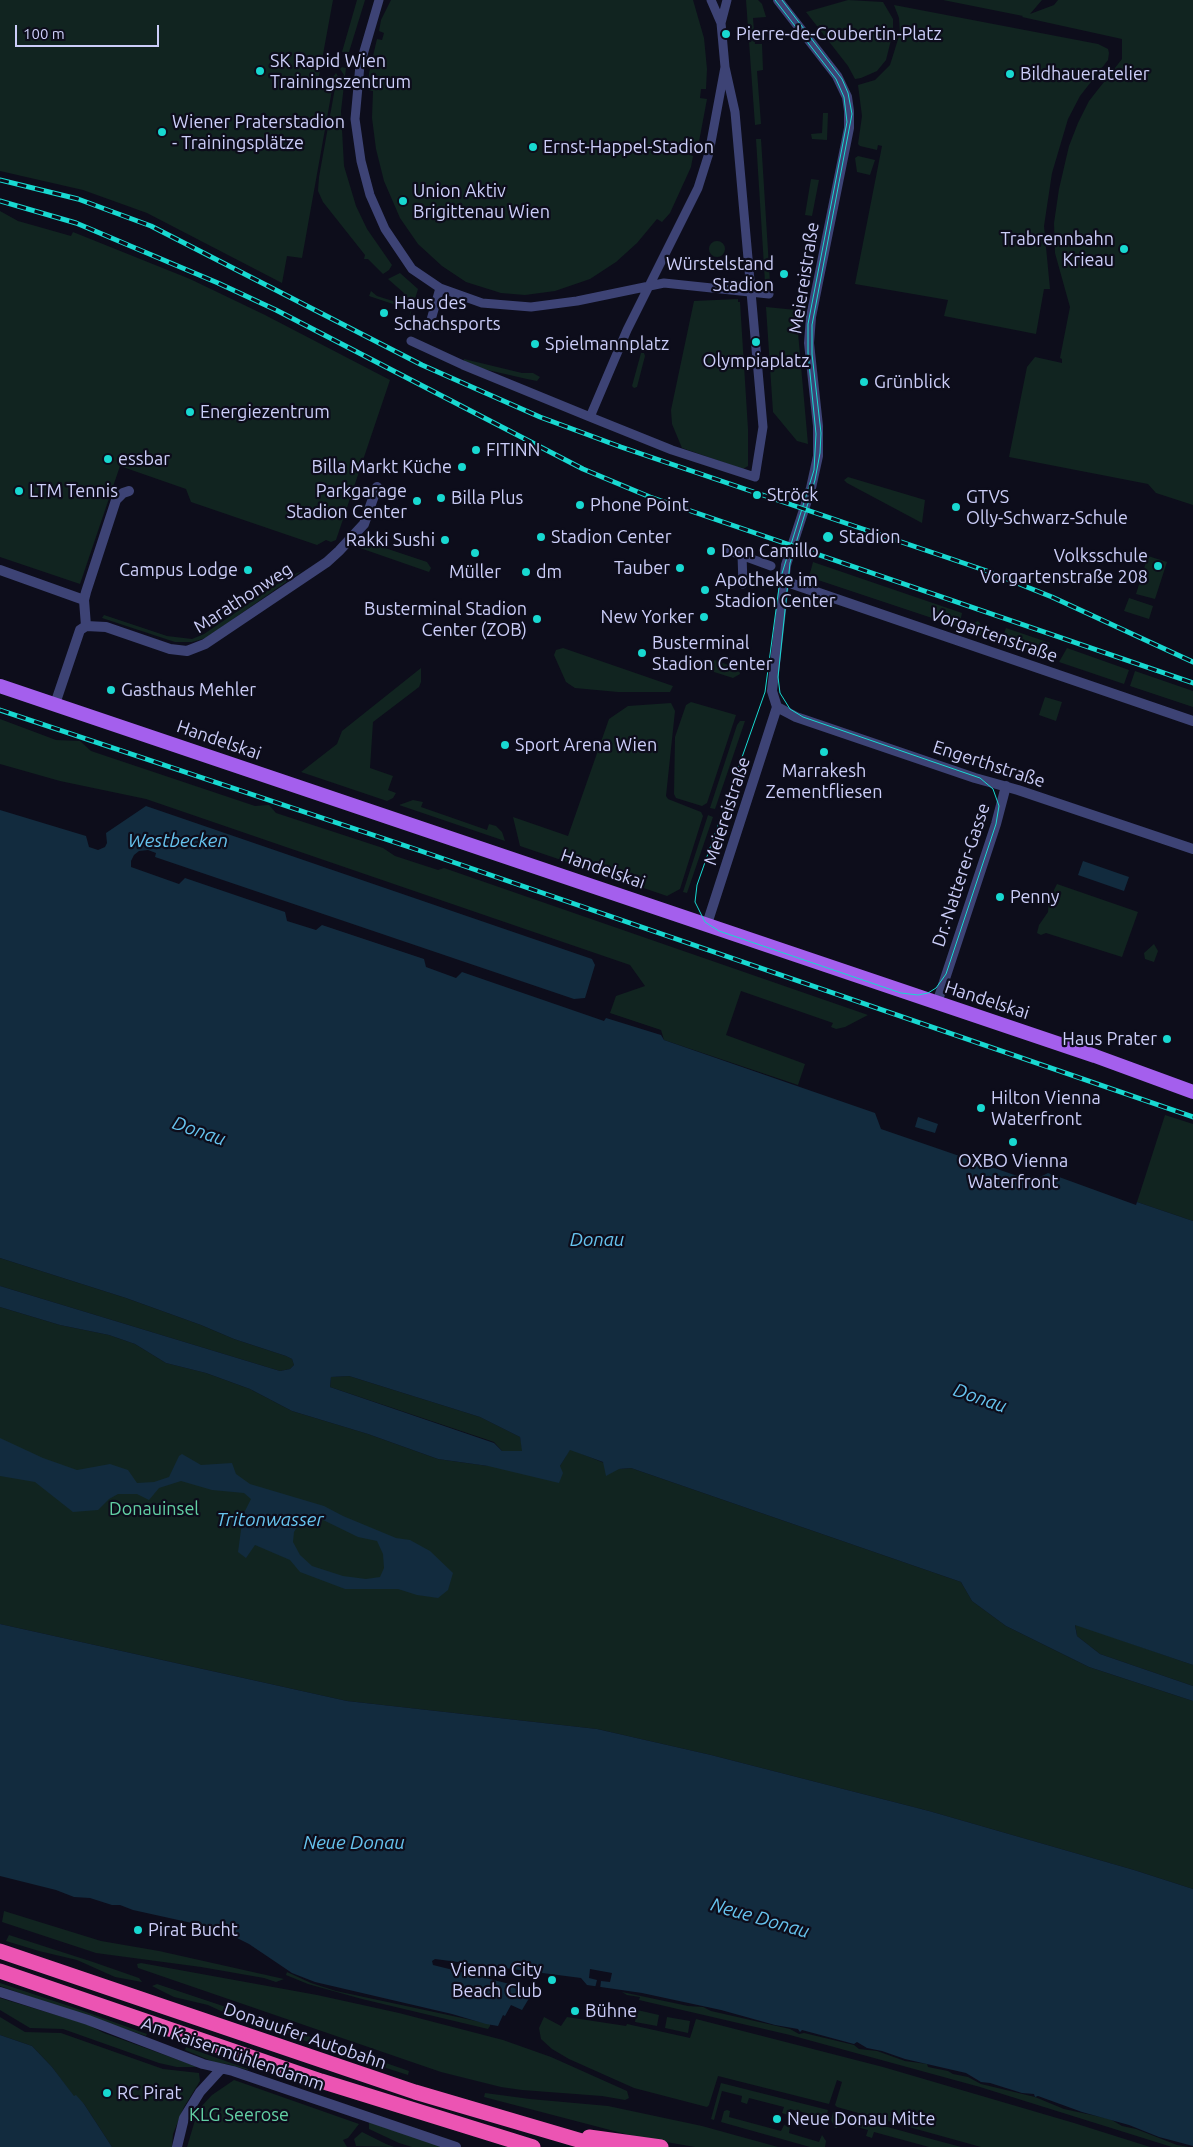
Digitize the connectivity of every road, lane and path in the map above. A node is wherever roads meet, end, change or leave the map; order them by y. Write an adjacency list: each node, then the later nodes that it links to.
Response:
1 (379, 0): 8 (street)
2 (712, 0): 5 (street)
3 (726, 0): 5 (street)
4 (778, 0): 20 (street, Meiereistraße)
5 (721, 23): 6 (street)
6 (725, 67): 7 (street); 9 (street)
7 (648, 285): 8 (street); 9 (street); 13 (street)
8 (440, 288): 11 (street)
9 (752, 292): 10 (street); 13 (street)
10 (769, 294)
11 (429, 327)
12 (412, 341): 13 (street)
13 (590, 417)
14 (377, 487): 23 (street, Marathonweg)
15 (129, 491): 22 (street)
16 (730, 550): 17 (street)
17 (742, 555): 18 (street); 21 (street)
18 (771, 566)
19 (0, 570): 22 (street)
20 (784, 581): 26 (street); 27 (street, Vorgartenstraße)
21 (743, 584)
22 (84, 600): 23 (street)
23 (86, 626): 25 (street)
24 (0, 686): 25 (main road, Handelskai)
25 (55, 704): 30 (main road, Handelskai)
26 (777, 707): 28 (street, Engerthstraße); 30 (street, Meiereistraße)
27 (1193, 721)
28 (1006, 786): 29 (street, Engerthstraße); 31 (street, Dr.-Natterer-Gasse)
29 (1193, 849)
30 (707, 924): 31 (main road, Handelskai)
31 (937, 1003): 32 (main road, Handelskai)
32 (1193, 1092)
33 (0, 1951): 37 (highway, Donauufer Autobahn)
34 (0, 1971): 40 (highway, Donauufer Autobahn)
35 (0, 1992): 36 (street, Am Kaisermühlendamm)
36 (221, 2069): 38 (street); 39 (street, Am Kaisermühlendamm)
37 (550, 2132): 41 (highway, Donauufer Autobahn); 42 (highway)
38 (177, 2147)
39 (456, 2147)
40 (531, 2147)
41 (602, 2147)
42 (661, 2147)

